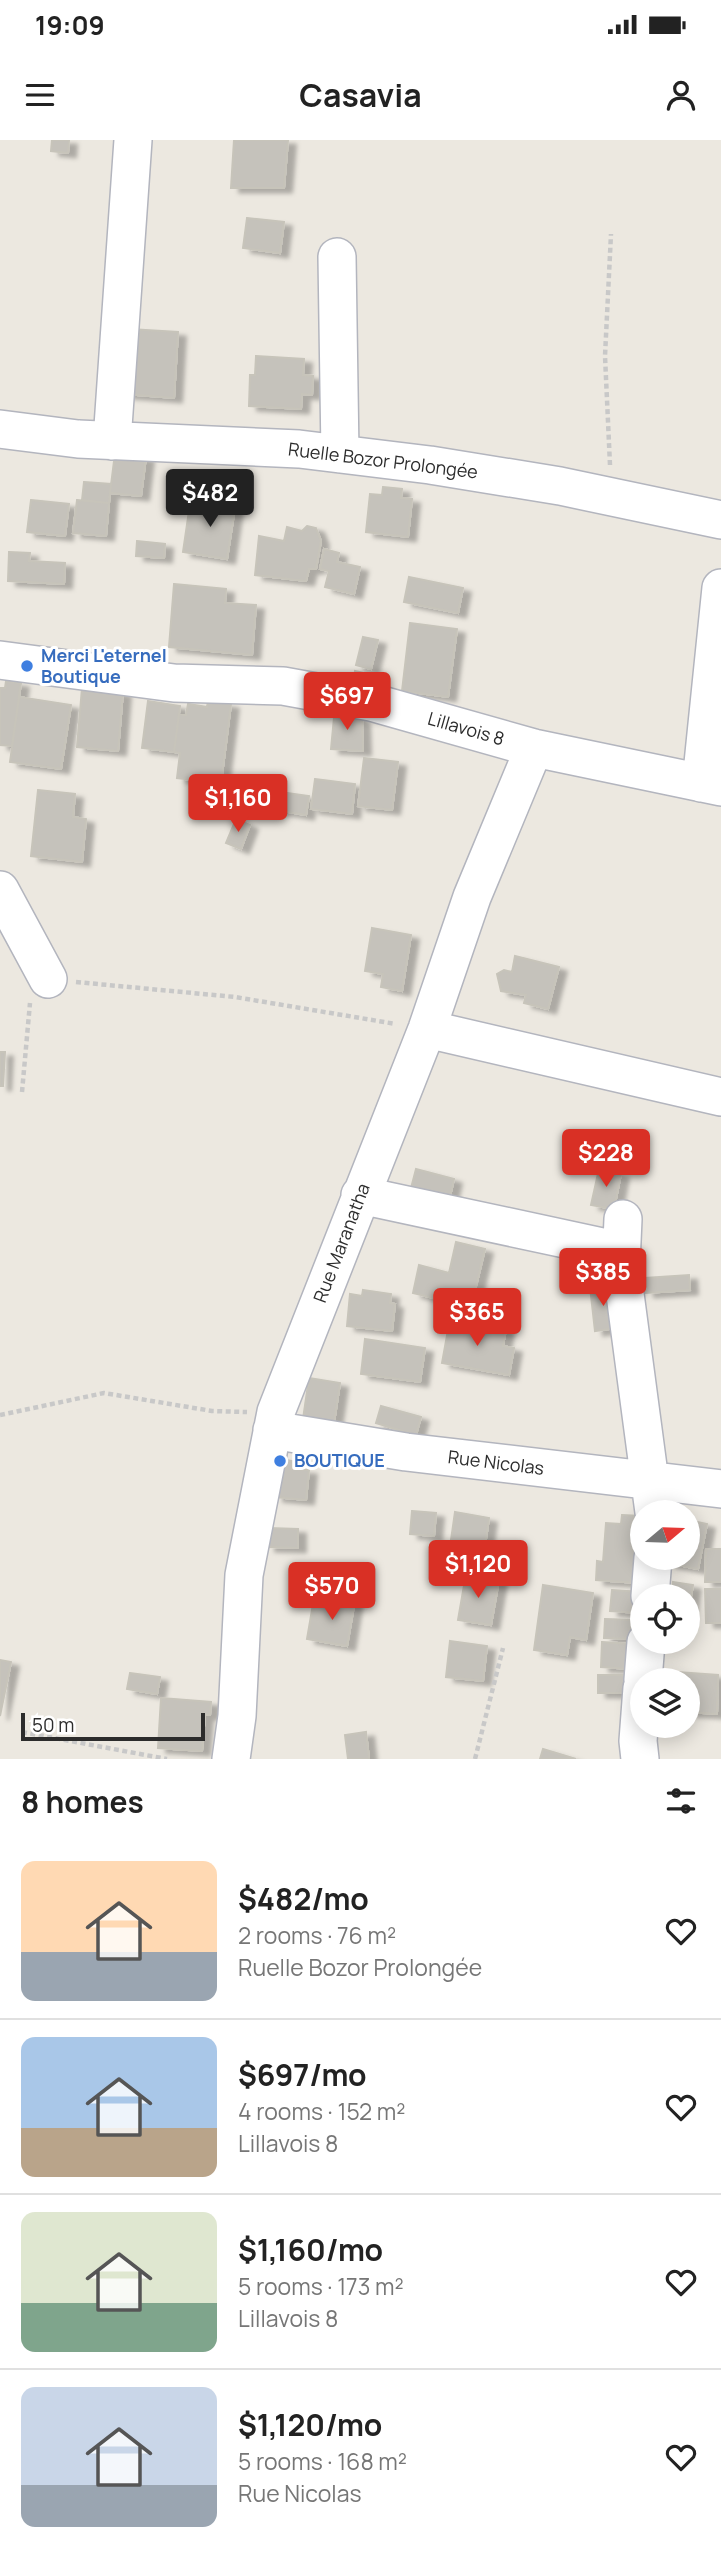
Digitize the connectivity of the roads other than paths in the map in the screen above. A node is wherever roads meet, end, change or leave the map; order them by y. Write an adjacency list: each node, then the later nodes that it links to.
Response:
1 (133, 140): 4 (street)
2 (337, 257): 5 (street)
3 (0, 429): 4 (street, Ruelle Bozor Prolongée)
4 (112, 440): 5 (street, Ruelle Bozor Prolongée)
5 (340, 454): 6 (street, Ruelle Bozor Prolongée)
6 (721, 520)
7 (721, 588): 10 (street)
8 (0, 660): 9 (street, Lillavois 8)
9 (534, 748): 10 (street, Lillavois 8); 13 (street, Rue Maranatha)
10 (711, 785)
11 (0, 890): 12 (street)
12 (48, 979)
13 (427, 1029): 14 (street); 15 (street, Rue Maranatha)
14 (721, 1097)
15 (360, 1195): 16 (street, Rue Maranatha); 18 (street)
16 (274, 1421): 18 (street, Rue Nicolas); 20 (street, Rue Maranatha)
17 (721, 1489): 18 (street, Rue Nicolas)
18 (653, 1496)
19 (638, 1738): 21 (street)
20 (232, 1759)
21 (640, 1759)

